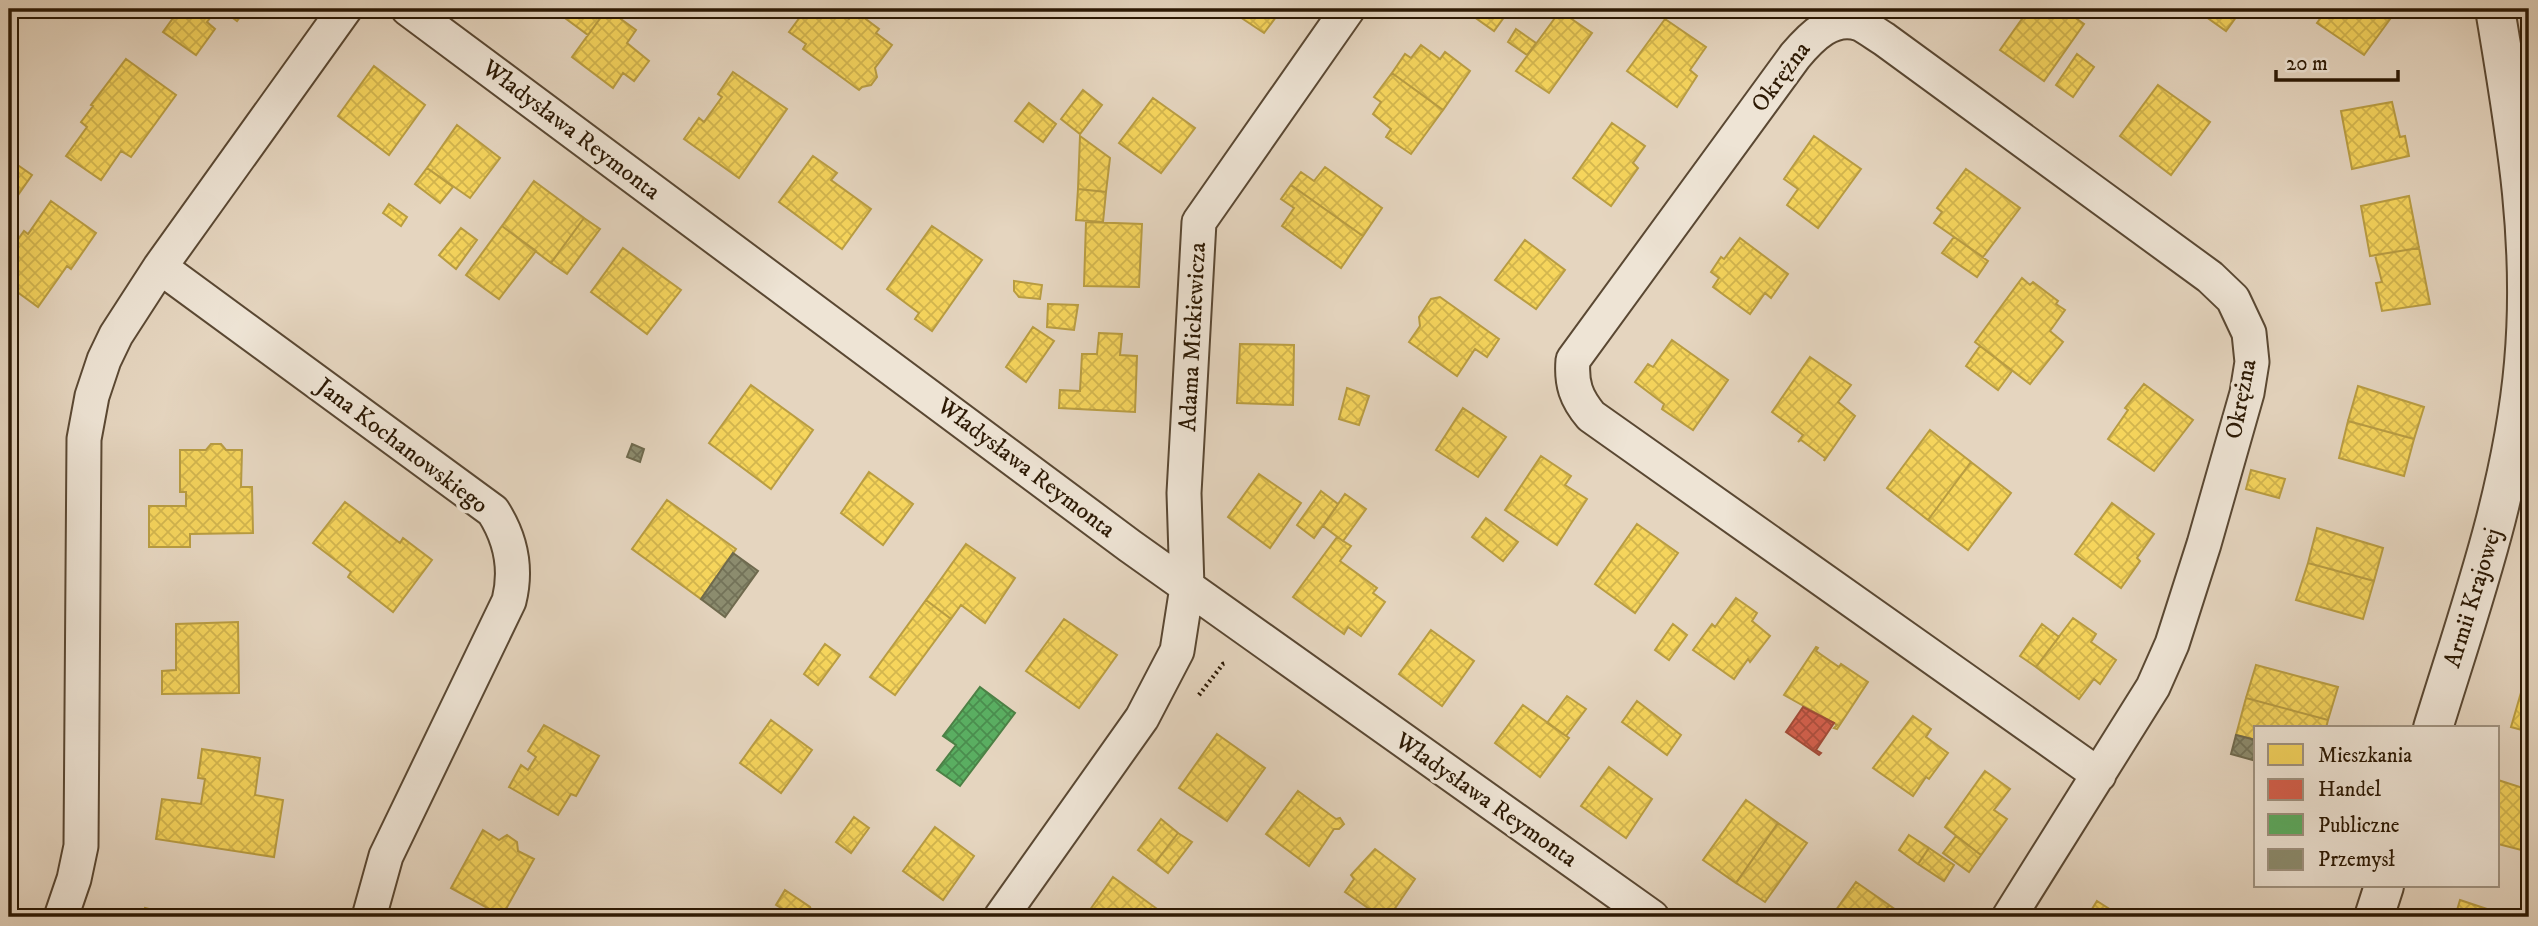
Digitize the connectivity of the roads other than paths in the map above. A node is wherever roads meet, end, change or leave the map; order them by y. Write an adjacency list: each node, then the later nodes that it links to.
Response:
1 (345, 9): 6 (street)
2 (408, 9): 7 (street, Władysława Reymonta)
3 (1348, 9): 7 (street, Adama Mickiewicza)
4 (2495, 9): 8 (street, Armii Krajowej)
5 (1827, 17): 9 (street, Okrężna); 9 (street, Okrężna)
6 (160, 267): 11 (street); 12 (street, Jana Kochanowskiego)
7 (1187, 587): 13 (street, Adama Mickiewicza); 14 (street, Władysława Reymonta)
8 (2434, 726)
9 (2099, 775): 15 (street, Okrężna)
10 (2383, 888): 16 (street)
11 (61, 917)
12 (369, 917)
13 (1001, 917)
14 (1651, 917)
15 (2009, 917)
16 (2374, 917)

